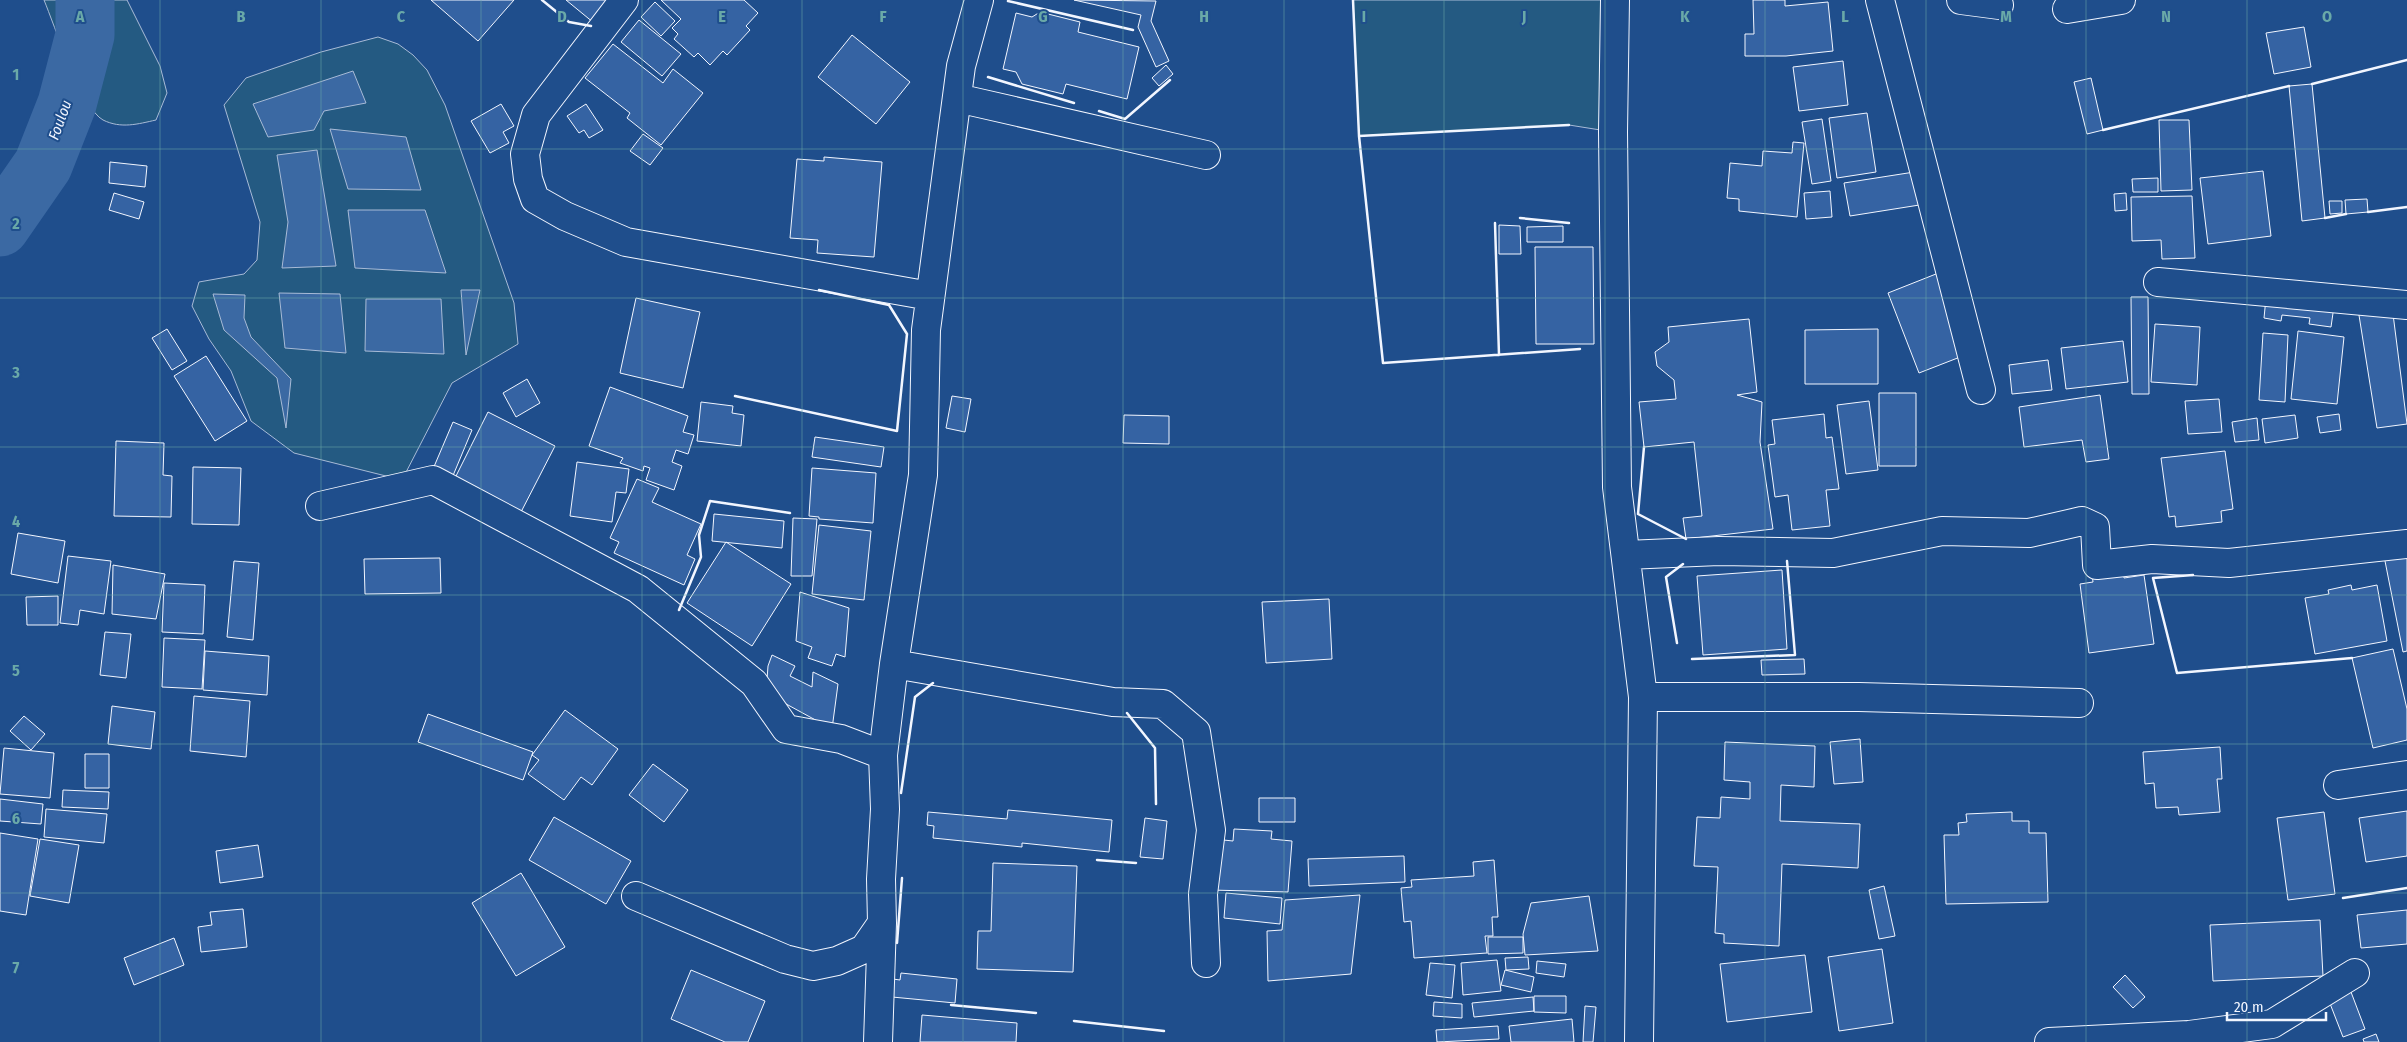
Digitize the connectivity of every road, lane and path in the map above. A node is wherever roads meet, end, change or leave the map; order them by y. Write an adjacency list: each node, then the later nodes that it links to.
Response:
1 (624, 0): 12 (street)
2 (979, 0): 9 (street)
3 (1615, 0): 17 (street)
4 (1880, 0): 14 (street)
5 (1962, 0): 7 (street)
6 (2121, 0): 8 (street)
7 (1999, 5)
8 (2067, 9)
9 (957, 98): 10 (street); 12 (street)
10 (1206, 155)
11 (2158, 282): 13 (street)
12 (930, 296): 18 (street)
13 (2407, 305)
14 (1981, 390)
15 (320, 506): 21 (street)
16 (2407, 544): 17 (street)
17 (1626, 555): 19 (street)
18 (894, 664): 21 (street); 26 (street)
19 (1643, 697): 20 (street); 30 (street)
20 (2079, 703)
21 (883, 755): 25 (street)
22 (2407, 776): 23 (street)
23 (2338, 785)
24 (636, 896): 25 (street)
25 (882, 923): 29 (street)
26 (1206, 963)
27 (2355, 973): 28 (street)
28 (2274, 1033): 31 (street)
29 (878, 1042)
30 (1638, 1042)
31 (2049, 1042)

